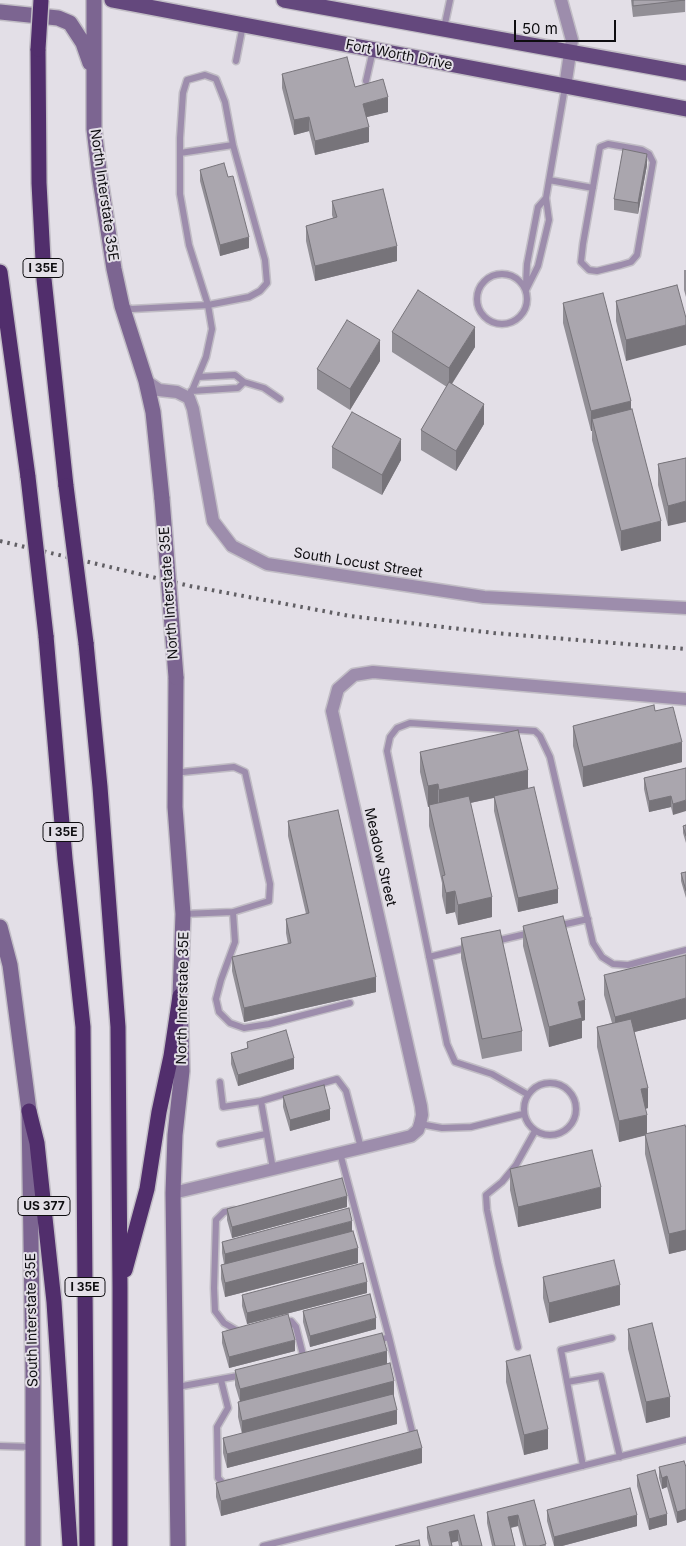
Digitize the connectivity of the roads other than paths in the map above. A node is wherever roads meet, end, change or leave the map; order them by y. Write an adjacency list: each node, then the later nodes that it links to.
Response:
1 (41, 0): 64 (highway, I 35E, bridge)
2 (94, 0): 15 (main road, North Interstate 35E)
3 (112, 0): 9 (main road, Fort Worth Drive)
4 (450, 0): 10 (lane)
5 (561, 0): 12 (street)
6 (294, 1): 7 (main road)
7 (333, 4): 10 (main road)
8 (0, 12): 15 (main road)
9 (243, 25): 11 (main road, Fort Worth Drive); 13 (lane)
10 (444, 29): 12 (main road)
11 (373, 50): 16 (lane); 17 (main road, Fort Worth Drive)
12 (571, 51): 14 (main road); 17 (street)
13 (236, 61)
14 (686, 73)
15 (94, 74): 27 (main road, North Interstate 35E)
16 (366, 81)
17 (565, 87): 18 (main road, Fort Worth Drive); 21 (lane)
18 (686, 109)
19 (233, 144): 20 (lane); 20 (lane); 26 (lane)
20 (180, 153): 26 (lane)
21 (549, 180): 22 (lane); 23 (lane)
22 (593, 188): 22 (lane)
23 (546, 198): 25 (lane); 25 (lane)
24 (0, 272): 87 (highway, I 35E, bridge)
25 (526, 290): 25 (lane)
26 (208, 304): 27 (lane); 28 (lane)
27 (122, 306): 29 (main road, North Interstate 35E)
28 (198, 377): 30 (lane); 31 (lane)
29 (146, 381): 31 (street); 35 (main road, North Interstate 35E, bridge)
30 (244, 382): 31 (lane); 32 (lane)
31 (190, 395): 33 (street, South Locust Street)
32 (280, 399)
33 (686, 608)
34 (686, 699): 53 (street, Meadow Street)
35 (175, 770): 36 (lane); 37 (main road, North Interstate 35E)
36 (233, 912): 37 (lane); 47 (lane)
37 (184, 914): 46 (main road, North Interstate 35E)
38 (588, 919): 40 (lane); 44 (lane); 45 (lane)
39 (0, 927): 51 (main road, South Interstate 35E)
40 (550, 928)
41 (541, 930): 42 (lane)
42 (485, 944)
43 (476, 946): 45 (lane)
44 (686, 950)
45 (429, 957): 49 (lane)
46 (180, 996): 62 (main road, North Interstate 35E); 64 (highway)
47 (350, 1003)
48 (220, 1082): 50 (lane)
49 (527, 1094): 52 (lane); 54 (lane)
50 (261, 1101): 55 (lane); 57 (lane)
51 (29, 1111): 81 (main road, South Interstate 35E); 86 (highway, US 377)
52 (523, 1114): 53 (lane); 54 (lane)
53 (420, 1124): 57 (street)
54 (534, 1131): 70 (lane)
55 (266, 1134): 56 (lane); 59 (lane)
56 (220, 1144)
57 (361, 1148): 58 (street)
58 (340, 1153): 59 (street); 60 (lane)
59 (273, 1169): 62 (street)
60 (347, 1180): 61 (lane); 67 (lane)
61 (337, 1182)
62 (173, 1193): 77 (main road)
63 (243, 1207): 66 (lane)
64 (120, 1288): 88 (highway, I 35E)
65 (271, 1326): 72 (lane)
66 (252, 1331)
67 (389, 1337): 69 (lane); 78 (lane)
68 (612, 1338): 76 (lane)
69 (370, 1342)
70 (518, 1347)
71 (314, 1357): 72 (lane)
72 (304, 1360): 73 (lane)
73 (295, 1362)
74 (250, 1373): 75 (lane)
75 (221, 1380): 77 (lane); 84 (lane)
76 (567, 1382): 82 (lane); 83 (lane)
77 (176, 1387): 89 (main road)
78 (404, 1438)
79 (686, 1440): 82 (lane)
80 (0, 1446): 81 (lane)
81 (33, 1447): 85 (main road, South Interstate 35E)
82 (620, 1457): 83 (lane)
83 (583, 1466): 90 (lane)
84 (234, 1481)
85 (33, 1546)
86 (70, 1546)
87 (86, 1546)
88 (120, 1546)
89 (178, 1546)
90 (263, 1546)

